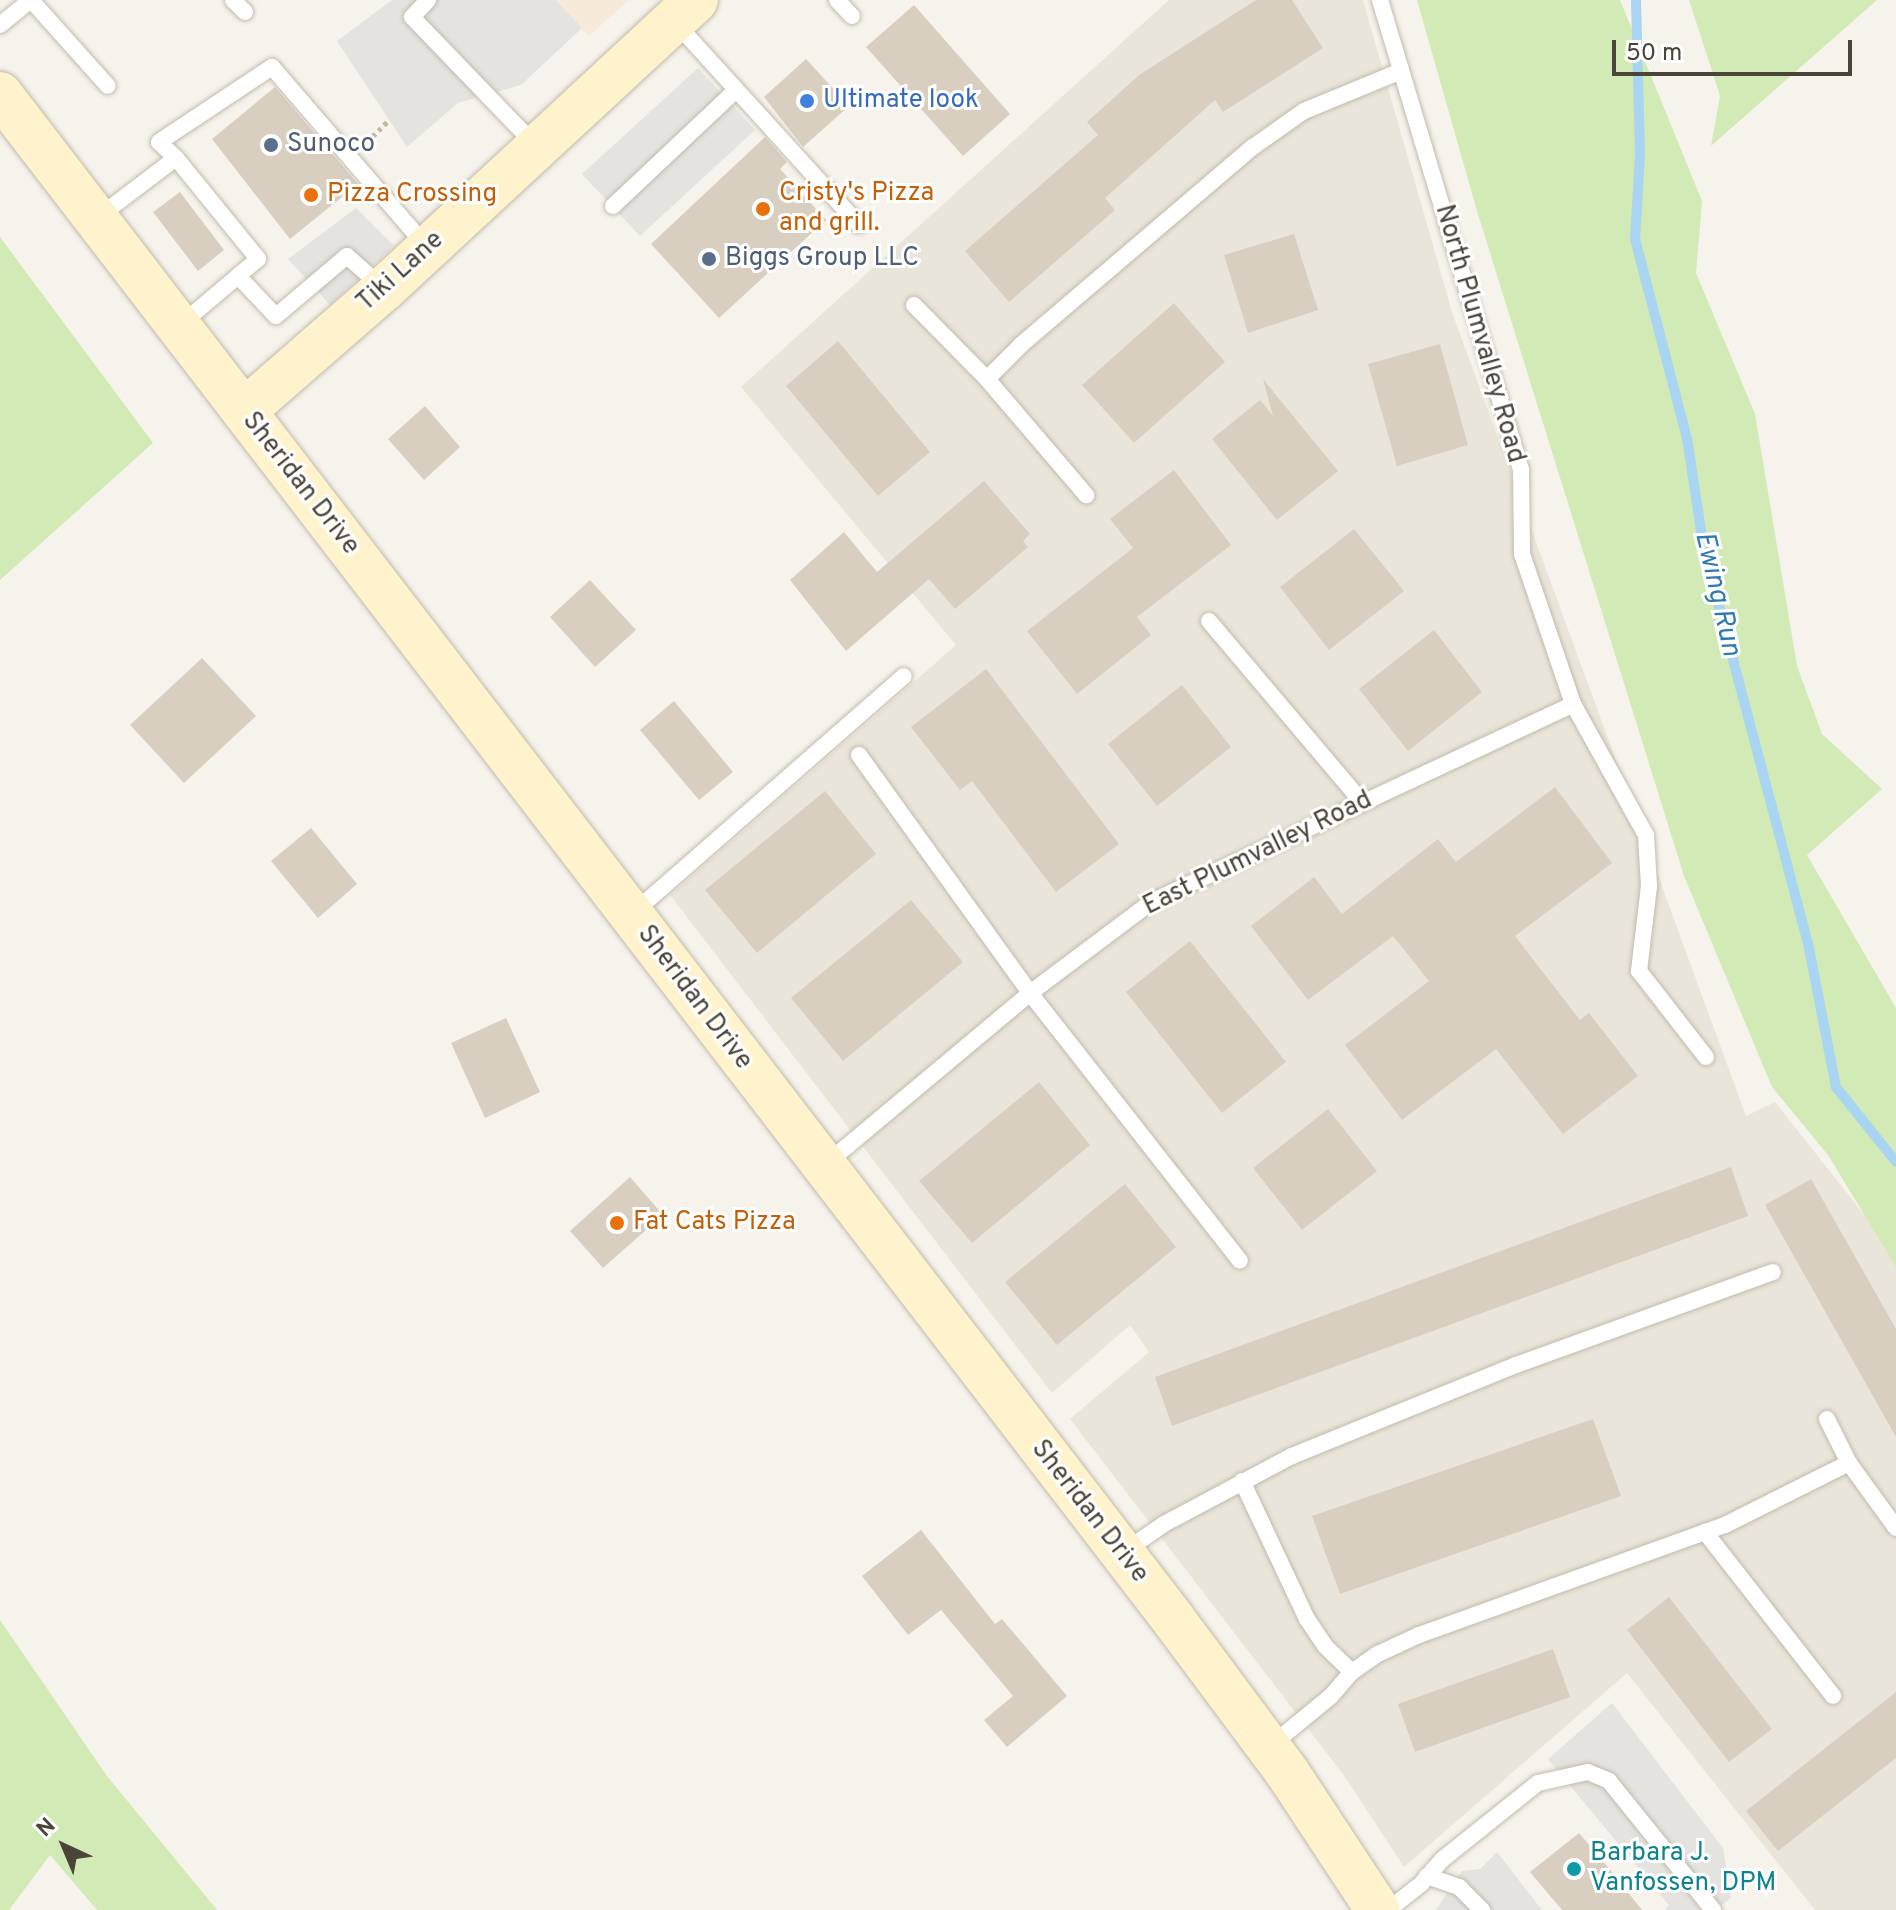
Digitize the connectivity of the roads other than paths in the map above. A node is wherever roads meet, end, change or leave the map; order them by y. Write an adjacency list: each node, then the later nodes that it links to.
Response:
1 (31, 0): 7 (lane); 9 (lane)
2 (428, 0): 12 (lane)
3 (837, 0): 6 (lane)
4 (1380, 0): 8 (lane, North Plumvalley Road)
5 (686, 6): 10 (lane); 12 (street, Tiki Lane)
6 (852, 16)
7 (0, 25)
8 (1401, 71): 22 (lane); 27 (lane, North Plumvalley Road)
9 (108, 86)
10 (735, 91): 14 (lane); 16 (lane)
11 (0, 94): 15 (street, Sheridan Drive)
12 (536, 146): 17 (street, Tiki Lane)
13 (176, 158): 15 (lane); 17 (lane); 18 (lane)
14 (613, 206)
15 (94, 220): 21 (street, Sheridan Drive)
16 (859, 225)
17 (428, 248): 19 (street, Tiki Lane)
18 (238, 276): 19 (lane); 21 (lane)
19 (384, 289): 23 (street, Tiki Lane)
20 (914, 305): 22 (lane)
21 (178, 327): 23 (street, Sheridan Drive)
22 (987, 379): 24 (lane)
23 (244, 411): 30 (street, Sheridan Drive)
24 (1086, 495)
25 (1209, 621): 29 (lane)
26 (904, 676): 30 (lane)
27 (1573, 704): 29 (lane, East Plumvalley Road); 32 (lane, North Plumvalley Road)
28 (859, 755): 31 (lane)
29 (1363, 803): 31 (lane, East Plumvalley Road)
30 (631, 915): 33 (street, Sheridan Drive)
31 (1030, 993): 33 (lane, East Plumvalley Road); 34 (lane)
32 (1706, 1057)
33 (822, 1167): 41 (street, Sheridan Drive)
34 (1240, 1261)
35 (1773, 1272): 38 (lane)
36 (1827, 1419): 37 (lane)
37 (1849, 1463): 39 (lane); 40 (lane)
38 (1242, 1481): 41 (lane); 42 (lane)
39 (1896, 1528)
40 (1705, 1532): 42 (lane); 43 (lane)
41 (1122, 1553): 44 (street, Sheridan Drive)
42 (1352, 1672): 44 (lane)
43 (1833, 1696)
44 (1267, 1748): 46 (street, Sheridan Drive)
45 (1427, 1876): 47 (lane); 48 (lane); 49 (lane)
46 (1378, 1910)
47 (1388, 1910)
48 (1482, 1910)
49 (1713, 1910)

